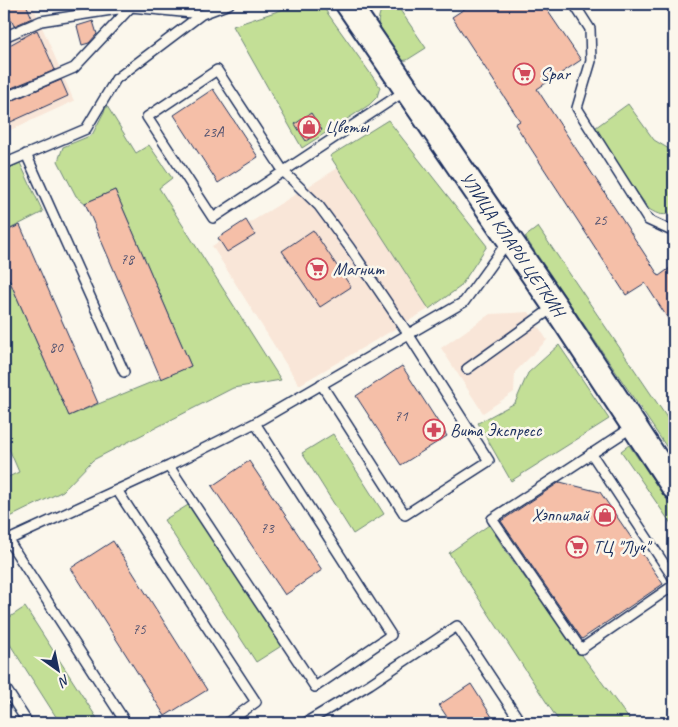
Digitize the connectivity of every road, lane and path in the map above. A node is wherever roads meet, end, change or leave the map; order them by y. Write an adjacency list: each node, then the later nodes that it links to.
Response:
1 (229, 4): 5 (lane)
2 (348, 4): 7 (main road, УЛИЦА КЛАРЫ ЦЕТКИН)
3 (574, 4): 12 (lane)
4 (131, 7): 5 (lane); 6 (lane); 8 (lane)
5 (202, 14): 9 (lane)
6 (4, 36)
7 (408, 90): 11 (lane); 13 (main road, УЛИЦА КЛАРЫ ЦЕТКИН)
8 (4, 98)
9 (26, 154): 10 (lane); 17 (lane)
10 (4, 164)
11 (284, 172): 11 (lane); 15 (lane)
12 (674, 232)
13 (509, 238): 14 (main road, УЛИЦА КЛАРЫ ЦЕТКИН); 15 (lane)
14 (555, 306): 16 (lane); 20 (main road, УЛИЦА КЛАРЫ ЦЕТКИН)
15 (408, 334): 18 (lane); 18 (lane)
16 (467, 369)
17 (124, 372)
18 (322, 384): 19 (lane)
19 (255, 423): 22 (lane); 22 (lane)
20 (634, 425): 21 (lane); 23 (main road, УЛИЦА КЛАРЫ ЦЕТКИН)
21 (590, 453): 26 (lane); 27 (lane)
22 (169, 466): 24 (lane)
23 (674, 487)
24 (117, 490): 25 (lane); 31 (lane)
25 (6, 541): 30 (lane)
26 (674, 579)
27 (674, 585)
28 (4, 686): 29 (lane)
29 (28, 723)
30 (126, 723)
31 (226, 723)
32 (305, 723): 33 (lane)
33 (521, 723)

